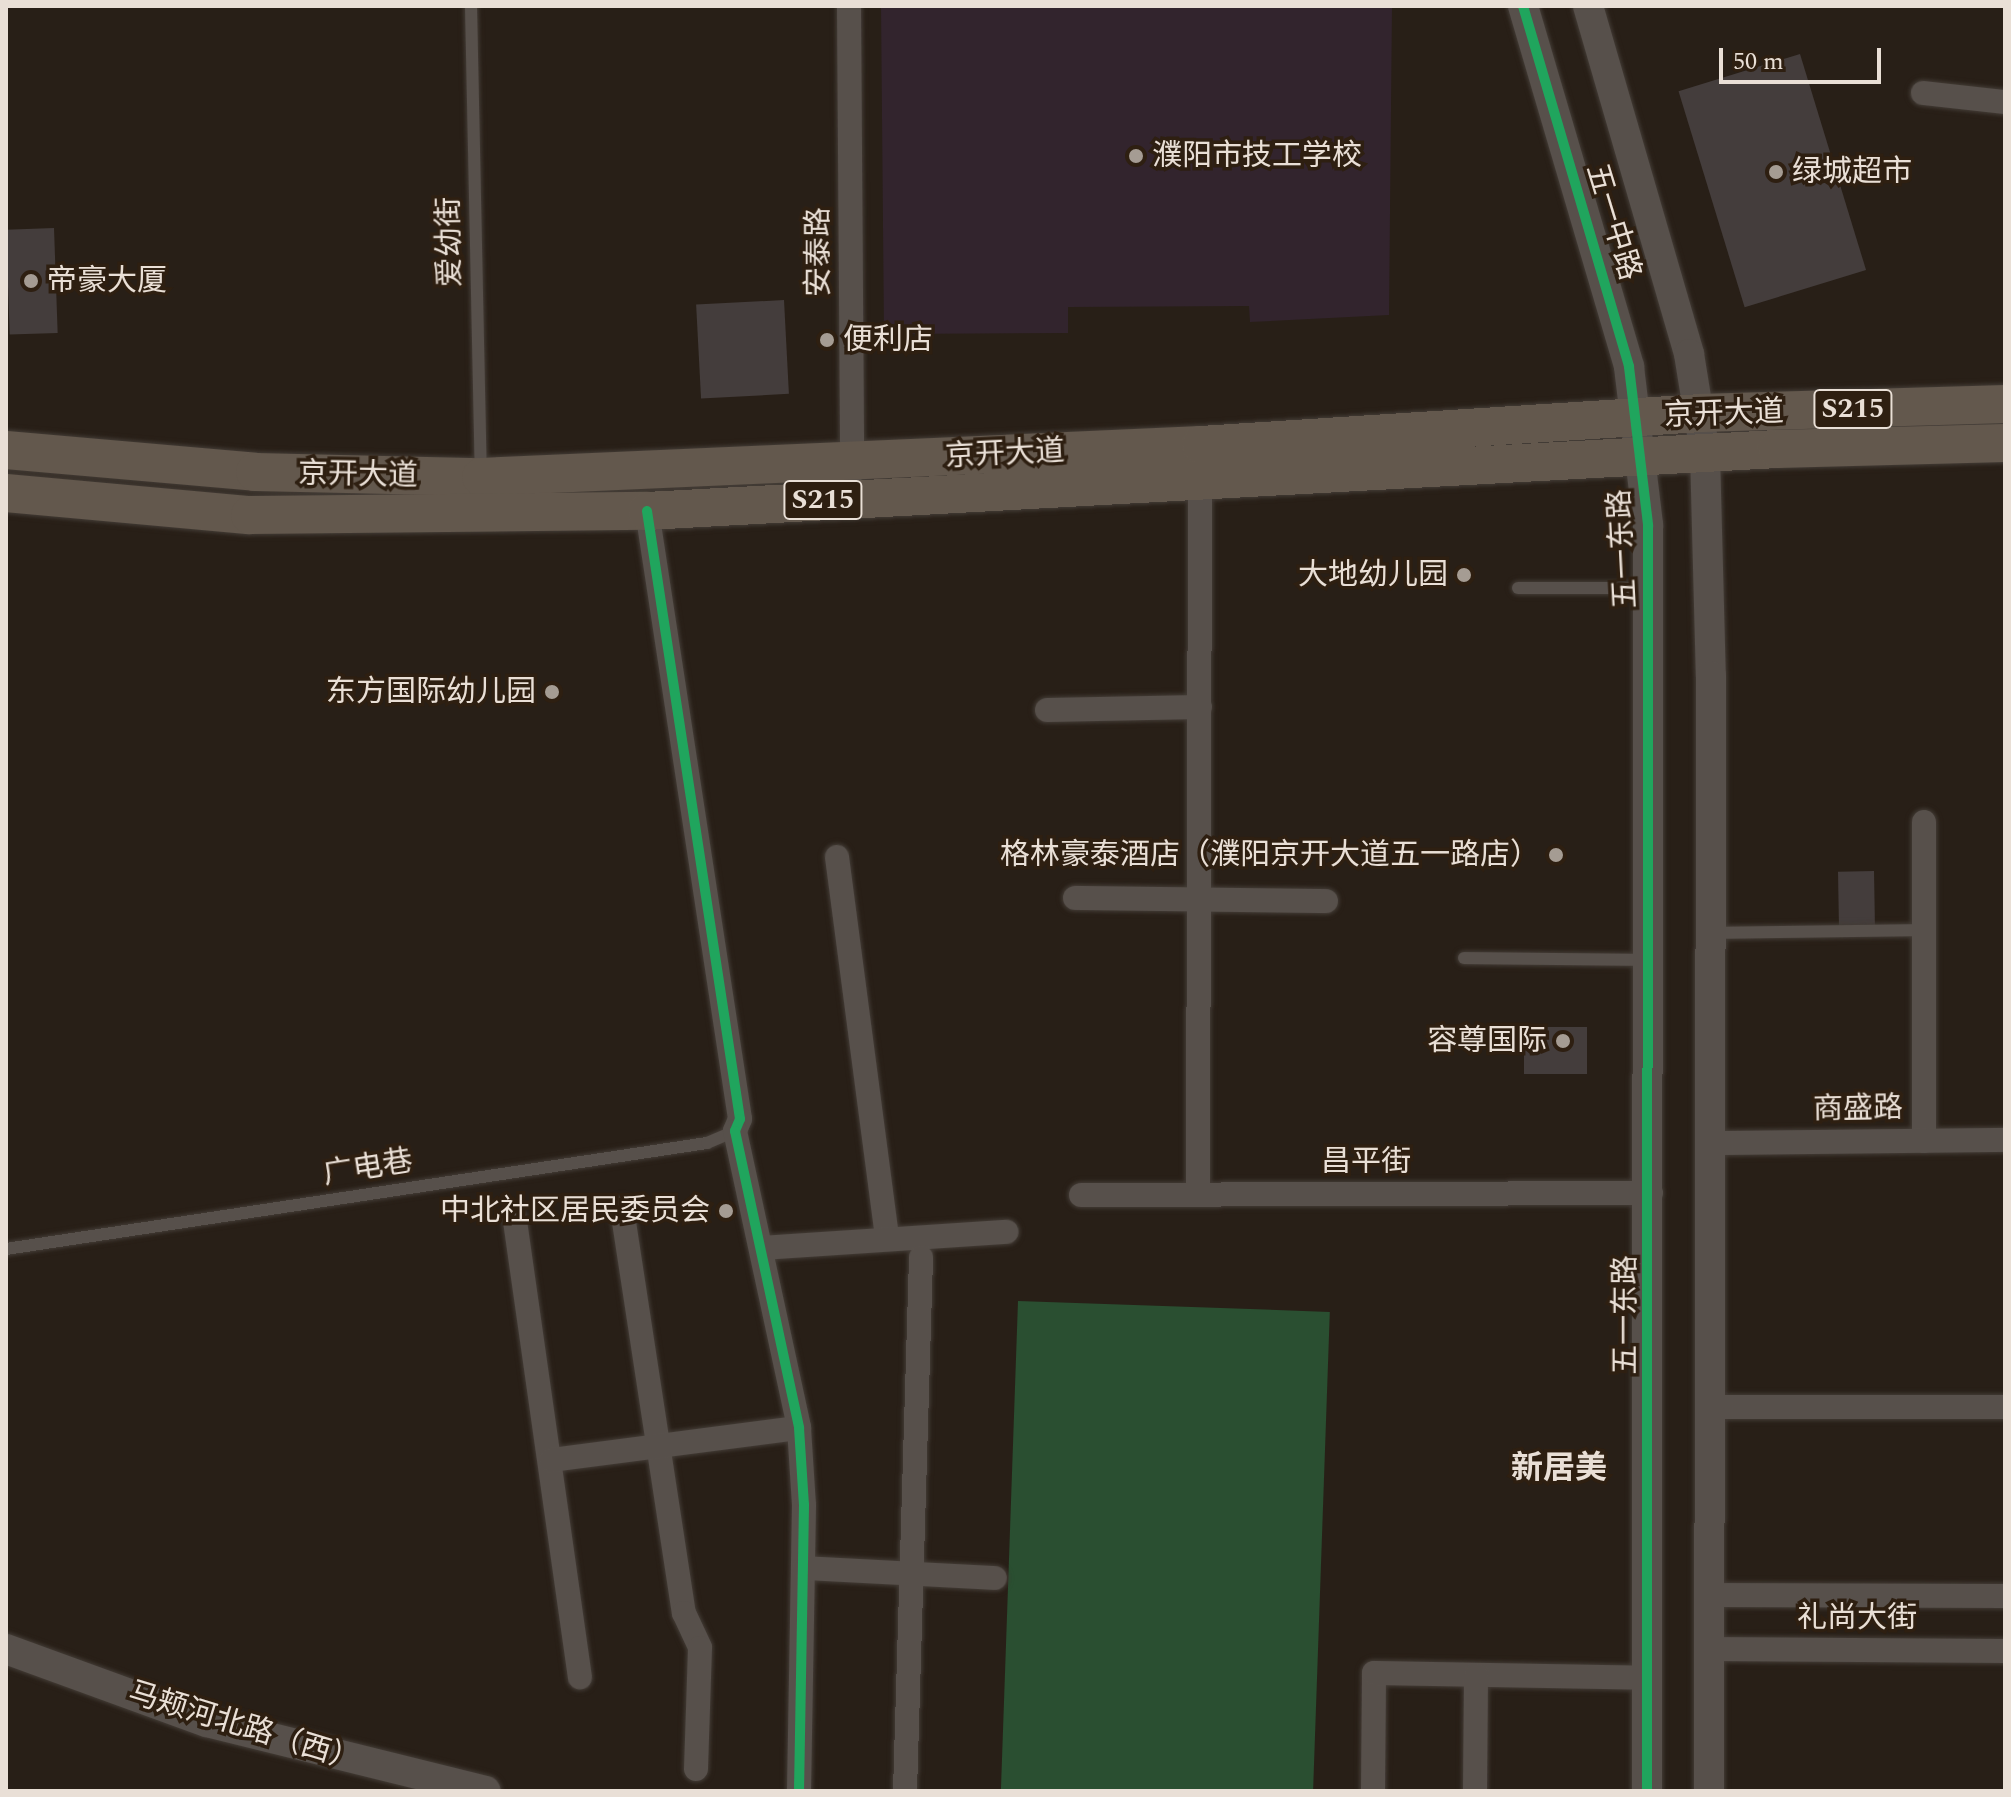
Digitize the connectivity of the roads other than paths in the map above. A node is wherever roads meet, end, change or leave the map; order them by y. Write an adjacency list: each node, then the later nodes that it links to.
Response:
1 (471, 6): 14 (lane, 爱幼街)
2 (849, 6): 16 (street, 安泰路)
3 (1523, 6): 9 (street, 五一中路)
4 (1588, 6): 8 (street, 五一中路)
5 (1923, 93): 6 (street)
6 (2005, 102)
7 (2005, 404): 8 (main road, 京开大道 / S215)
8 (1701, 413): 9 (main road, 京开大道 / S215); 12 (street, 五一中路)
9 (1637, 417): 13 (street, 五一中路); 16 (main road, 京开大道 / S215)
10 (2005, 443): 12 (main road, 京开大道 / S215)
11 (6, 450): 14 (main road, 京开大道 / S215)
12 (1705, 453): 13 (main road, 京开大道 / S215); 29 (street)
13 (1641, 456): 15 (main road, 京开大道 / S215); 20 (street, 五一东路)
14 (481, 477): 16 (main road, 京开大道 / S215)
15 (1200, 479): 16 (main road, 京开大道 / S215); 21 (street)
16 (853, 480): 18 (main road, 京开大道 / S215)
17 (6, 496): 18 (main road, 京开大道 / S215)
18 (647, 511): 32 (street)
19 (1518, 588): 20 (lane)
20 (1650, 588): 31 (street, 五一东路)
21 (1200, 707): 22 (street); 26 (street)
22 (1047, 710)
23 (1924, 822): 28 (street)
24 (837, 857): 42 (street)
25 (1075, 898): 26 (street)
26 (1199, 899): 27 (street); 37 (street)
27 (1326, 901)
28 (1923, 930): 29 (lane); 34 (street)
29 (1712, 933): 35 (street)
30 (1464, 958): 31 (lane)
31 (1652, 960): 36 (street, 五一东路)
32 (735, 1131): 43 (street); 44 (lane, 广电巷)
33 (2005, 1140): 34 (street, 商盛路)
34 (1924, 1141): 35 (street, 商盛路)
35 (1712, 1143): 46 (street)
36 (1651, 1193): 37 (street, 昌平街); 61 (street, 五一东路)
37 (1198, 1194): 38 (street, 昌平街)
38 (1081, 1195)
39 (622, 1209): 49 (street)
40 (515, 1221): 50 (street)
41 (1006, 1232): 42 (street)
42 (887, 1239): 43 (street)
43 (762, 1248): 48 (street)
44 (6, 1249)
45 (921, 1257): 52 (street)
46 (1710, 1407): 47 (street); 54 (street)
47 (2005, 1407)
48 (799, 1428): 49 (street); 51 (street)
49 (659, 1447): 50 (street); 62 (street)
50 (551, 1460): 60 (street)
51 (804, 1568): 52 (street); 64 (street)
52 (912, 1574): 53 (street); 65 (street)
53 (995, 1578)
54 (1708, 1595): 55 (street); 57 (street)
55 (2005, 1596)
56 (6, 1649): 63 (street, 马颊河北路（西）)
57 (1708, 1649): 58 (street, 礼尚大街); 69 (street)
58 (2005, 1651)
59 (1476, 1675): 61 (street); 66 (street); 67 (street)
60 (580, 1677)
61 (1648, 1678): 68 (street, 五一东路)
62 (696, 1769)
63 (486, 1791)
64 (799, 1791)
65 (905, 1791)
66 (1373, 1791)
67 (1475, 1791)
68 (1647, 1791)
69 (1709, 1791)

